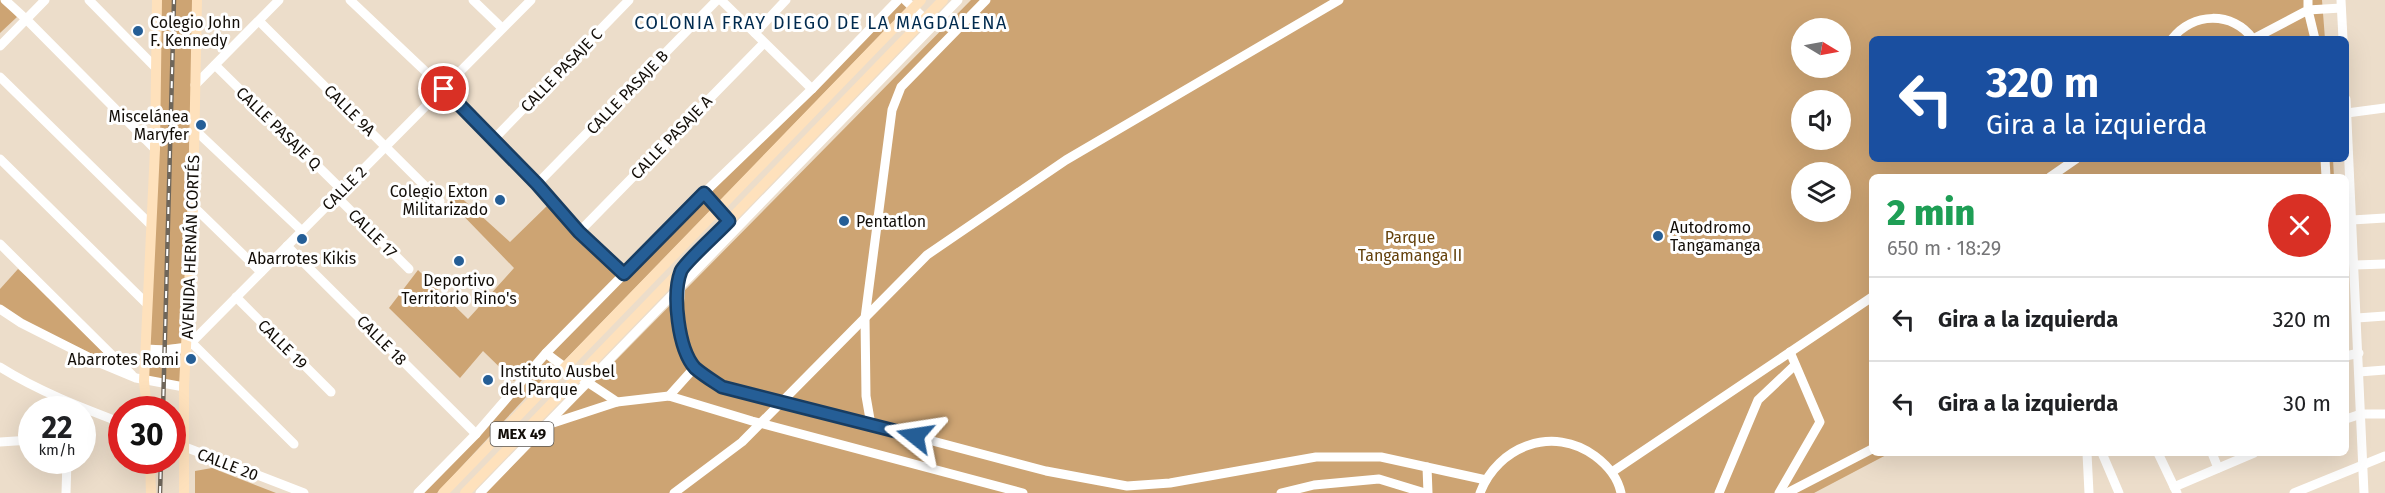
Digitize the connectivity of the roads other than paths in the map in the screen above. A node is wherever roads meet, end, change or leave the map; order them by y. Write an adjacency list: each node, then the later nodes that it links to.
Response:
1 (5, 0): 22 (street)
2 (45, 0): 22 (street)
3 (89, 0): 35 (street)
4 (157, 0): 35 (main road)
5 (197, 0): 37 (main road, AVENIDA HERNÁN CORTÉS)
6 (279, 0): 23 (street)
7 (350, 0): 38 (street)
8 (473, 0): 25 (street)
9 (531, 0): 25 (street, CALLE 2)
10 (629, 0): 43 (street, CALLE PASAJE C)
11 (717, 0): 50 (street, CALLE PASAJE B)
12 (722, 0): 26 (street)
13 (786, 0): 26 (street)
14 (898, 0): 39 (street)
15 (943, 0): 24 (main road, MEX 49)
16 (958, 0): 24 (street)
17 (986, 0): 76 (street)
18 (1339, 0): 76 (street)
19 (913, 3): 24 (street); 55 (main road, MEX 49)
20 (2341, 4): 21 (street); 31 (street)
21 (2308, 5): 29 (street); 30 (street)
22 (27, 20): 33 (street); 45 (street)
23 (259, 21): 34 (street); 44 (street, CALLE 9A)
24 (928, 22): 58 (main road, MEX 49); 70 (street)
25 (502, 28): 38 (street, CALLE 2)
26 (755, 33): 32 (street)
27 (2174, 36): 28 (street)
28 (2251, 36)
29 (2258, 36)
30 (2314, 36)
31 (2343, 36)
32 (764, 43): 39 (street); 61 (street, CALLE PASAJE A)
33 (0, 46)
34 (215, 65): 37 (street); 51 (street, CALLE PASAJE Q)
35 (156, 68): 45 (main road)
36 (0, 77): 59 (street)
37 (195, 85): 42 (main road, AVENIDA HERNÁN CORTÉS)
38 (444, 89): 43 (street); 44 (street, CALLE 2)
39 (812, 89): 52 (street)
40 (2385, 108): 41 (street)
41 (2349, 113)
42 (195, 130): 54 (main road, AVENIDA HERNÁN CORTÉS); 60 (street)
43 (493, 140): 50 (street)
44 (387, 146): 51 (street, CALLE 2); 53 (street, CALLE 9A)
45 (155, 149): 59 (main road)
46 (2349, 156): 57 (street)
47 (0, 159): 73 (street)
48 (2072, 162): 49 (street)
49 (2054, 174)
50 (537, 184): 61 (street)
51 (339, 193): 60 (street, CALLE 2); 66 (street, CALLE 17)
52 (704, 193): 55 (street); 69 (street)
53 (440, 201)
54 (193, 206): 68 (street); 78 (main road, AVENIDA HERNÁN CORTÉS)
55 (718, 209): 58 (street); 87 (main road, MEX 49)
56 (2385, 218): 57 (street)
57 (2352, 220): 65 (street)
58 (729, 221): 67 (main road, MEX 49)
59 (151, 225): 73 (main road)
60 (302, 231): 63 (street, CALLE 2)
61 (579, 232): 69 (street)
62 (0, 244): 91 (street)
63 (287, 246): 68 (street, CALLE 2); 106 (street, CALLE 18)
64 (2385, 264): 65 (street)
65 (2355, 265): 77 (street)
66 (409, 269)
67 (682, 270): 70 (street); 90 (main road, MEX 49)
68 (261, 272): 71 (street, CALLE 2)
69 (624, 274): 81 (street)
70 (679, 287): 86 (street); 90 (street)
71 (236, 297): 78 (street, CALLE 2); 93 (street, CALLE 19)
72 (1869, 299): 80 (street)
73 (147, 304): 79 (main road)
74 (0, 309): 91 (street)
75 (2385, 316): 77 (street)
76 (865, 318): 98 (street); 105 (street)
77 (2357, 318): 82 (street)
78 (189, 345): 79 (street); 92 (main road, AVENIDA HERNÁN CORTÉS); 110 (street)
79 (146, 349): 91 (main road)
80 (1790, 352): 84 (street); 122 (street)
81 (546, 353): 87 (street); 106 (street)
82 (2359, 353): 83 (street); 89 (street)
83 (2349, 355)
84 (1795, 365): 142 (street); 143 (street)
85 (0, 367): 94 (street)
86 (695, 367): 97 (street); 98 (street)
87 (564, 368): 90 (street); 133 (main road, MEX 49)
88 (2385, 370): 89 (street)
89 (2359, 372): 100 (street)
90 (583, 378): 99 (street); 104 (street); 109 (main road, MEX 49)
91 (140, 380): 92 (street); 95 (main road)
92 (184, 387): 96 (main road, AVENIDA HERNÁN CORTÉS)
93 (331, 392)
94 (50, 396)
95 (144, 396)
96 (184, 396)
97 (669, 396): 99 (street); 103 (street)
98 (783, 401): 103 (street); 105 (street)
99 (617, 402): 104 (street)
100 (2361, 414): 101 (street); 102 (street); 119 (street)
101 (2385, 414)
102 (2349, 418)
103 (759, 423): 136 (street); 137 (street)
104 (547, 424): 109 (street)
105 (871, 425): 120 (street)
106 (476, 434): 132 (street)
107 (18, 441): 108 (street)
108 (0, 442)
109 (521, 443): 134 (main road, MEX 49); 135 (street)
110 (294, 444)
111 (186, 447): 131 (street, CALLE 20)
112 (1869, 451): 144 (street)
113 (2087, 456): 145 (street)
114 (2103, 456): 146 (street)
115 (2159, 456): 127 (street)
116 (2213, 456): 121 (street)
117 (2247, 456): 121 (street)
118 (2385, 456): 119 (street)
119 (2362, 464): 147 (street); 148 (street)
120 (1427, 467): 126 (street); 139 (street)
121 (2218, 468): 127 (street)
122 (1612, 472): 126 (street); 141 (street)
123 (67, 474): 128 (street)
124 (150, 474): 129 (main road)
125 (184, 474): 130 (main road, AVENIDA HERNÁN CORTÉS)
126 (1486, 480): 140 (street)
127 (2175, 490)
128 (66, 493)
129 (151, 493)
130 (184, 493)
131 (304, 493)
132 (418, 493)
133 (443, 493)
134 (465, 493)
135 (480, 493)
136 (674, 493)
137 (1023, 493)
138 (1281, 493): 139 (street)
139 (1426, 493)
140 (1480, 493)
141 (1621, 493)
142 (1719, 493)
143 (1779, 493)
144 (1787, 493)
145 (2089, 493)
146 (2119, 493)
147 (2294, 493)
148 (2364, 493)

